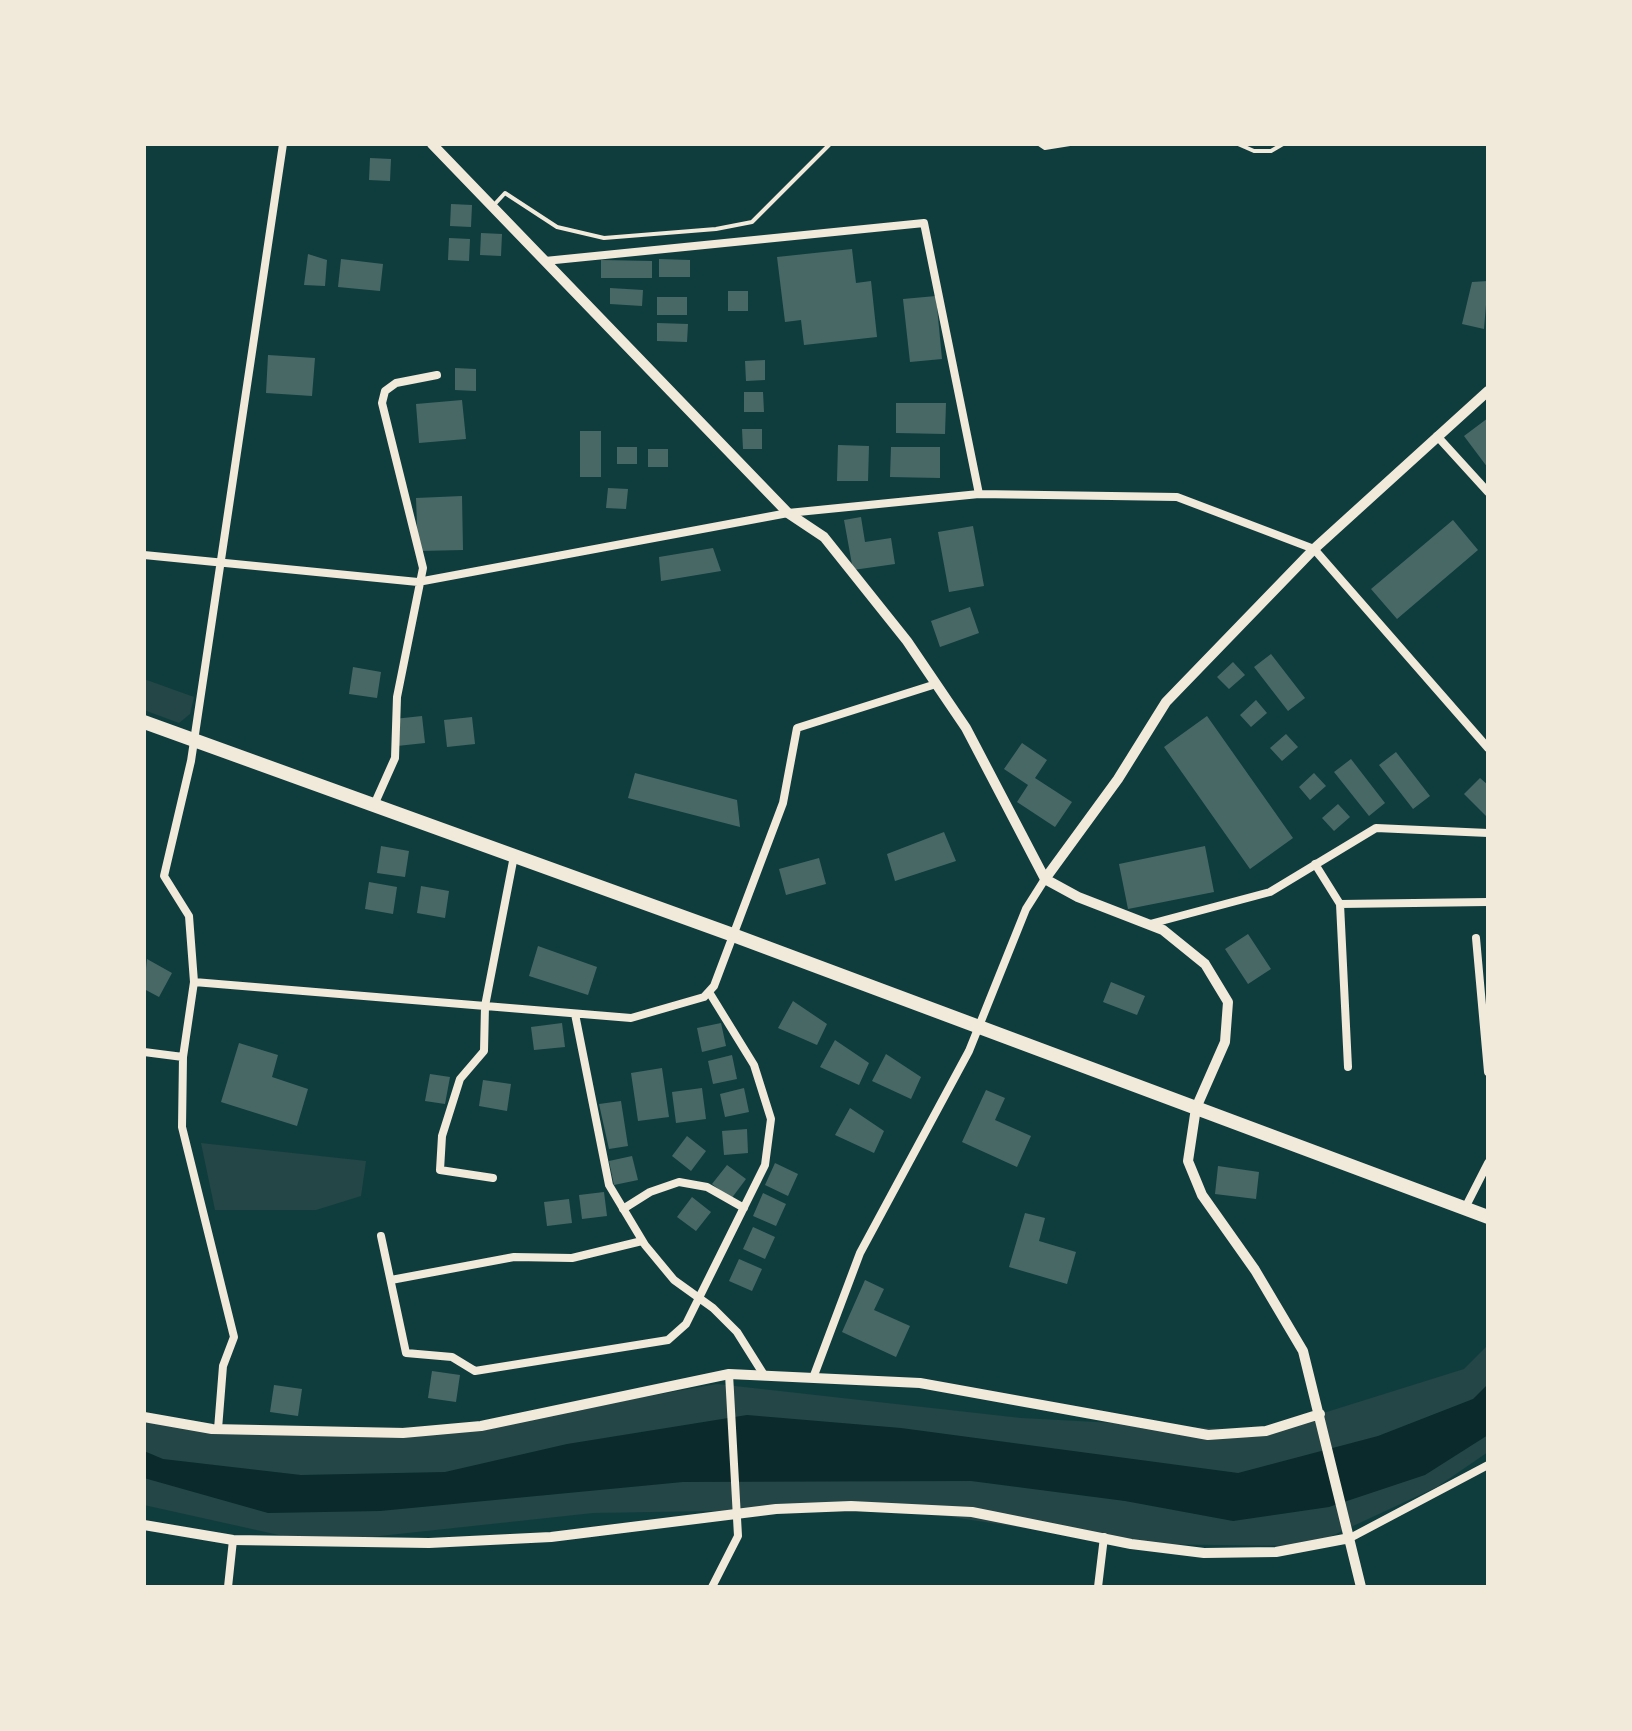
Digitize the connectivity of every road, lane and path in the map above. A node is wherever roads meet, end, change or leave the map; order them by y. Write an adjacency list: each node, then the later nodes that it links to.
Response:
1 (283, 144): 18 (street)
2 (432, 144): 8 (street)
3 (830, 144): 8 (lane)
4 (1039, 144): 5 (lane)
5 (1070, 144)
6 (1238, 144): 7 (lane)
7 (1283, 144)
8 (493, 206): 9 (street)
9 (545, 261): 14 (street); 15 (street)
10 (437, 375): 19 (street)
11 (1488, 391): 12 (street)
12 (1437, 436): 13 (street); 16 (street)
13 (1488, 492)
14 (979, 494): 15 (street); 16 (street)
15 (788, 513): 19 (street); 20 (street)
16 (1314, 549): 23 (street); 28 (street)
17 (144, 555): 18 (street)
18 (221, 564): 19 (street); 22 (street)
19 (418, 582): 24 (street)
20 (936, 684): 28 (street); 32 (street)
21 (144, 722): 22 (highway)
22 (195, 740): 24 (highway); 34 (street)
23 (1486, 743)
24 (374, 805): 26 (highway)
25 (1488, 833): 27 (street)
26 (514, 856): 32 (highway); 36 (street)
27 (1315, 864): 30 (street); 31 (street)
28 (1045, 879): 31 (street); 38 (street)
29 (1488, 902): 30 (street)
30 (1340, 904): 41 (street)
31 (1150, 924): 43 (street)
32 (733, 935): 35 (street); 38 (highway)
33 (1476, 938): 42 (street)
34 (194, 982): 36 (street); 40 (street)
35 (709, 992): 37 (street); 46 (street)
36 (485, 1006): 37 (street); 45 (street)
37 (575, 1014): 48 (street)
38 (980, 1029): 43 (highway); 56 (street)
39 (144, 1052): 40 (street)
40 (183, 1057): 59 (street)
41 (1348, 1067)
42 (1488, 1072)
43 (1196, 1108): 47 (highway); 57 (street)
44 (1488, 1163): 47 (street)
45 (493, 1178)
46 (744, 1208): 48 (street); 53 (street)
47 (1465, 1208): 49 (highway)
48 (623, 1209): 51 (street)
49 (1488, 1217)
50 (381, 1236): 52 (street)
51 (642, 1241): 52 (street); 53 (street)
52 (391, 1280): 53 (street)
53 (699, 1298): 55 (street)
54 (729, 1374): 55 (street); 59 (street); 61 (street)
55 (764, 1375): 56 (street)
56 (813, 1378): 57 (street)
57 (1320, 1414): 64 (street)
58 (144, 1417): 59 (street)
59 (218, 1429)
60 (1488, 1465): 64 (street)
61 (736, 1510): 63 (street); 65 (street); 67 (street)
62 (144, 1525): 65 (street)
63 (1104, 1537): 64 (street); 68 (street)
64 (1350, 1538): 69 (street)
65 (233, 1540): 66 (street)
66 (228, 1587)
67 (712, 1587)
68 (1098, 1587)
69 (1361, 1587)

